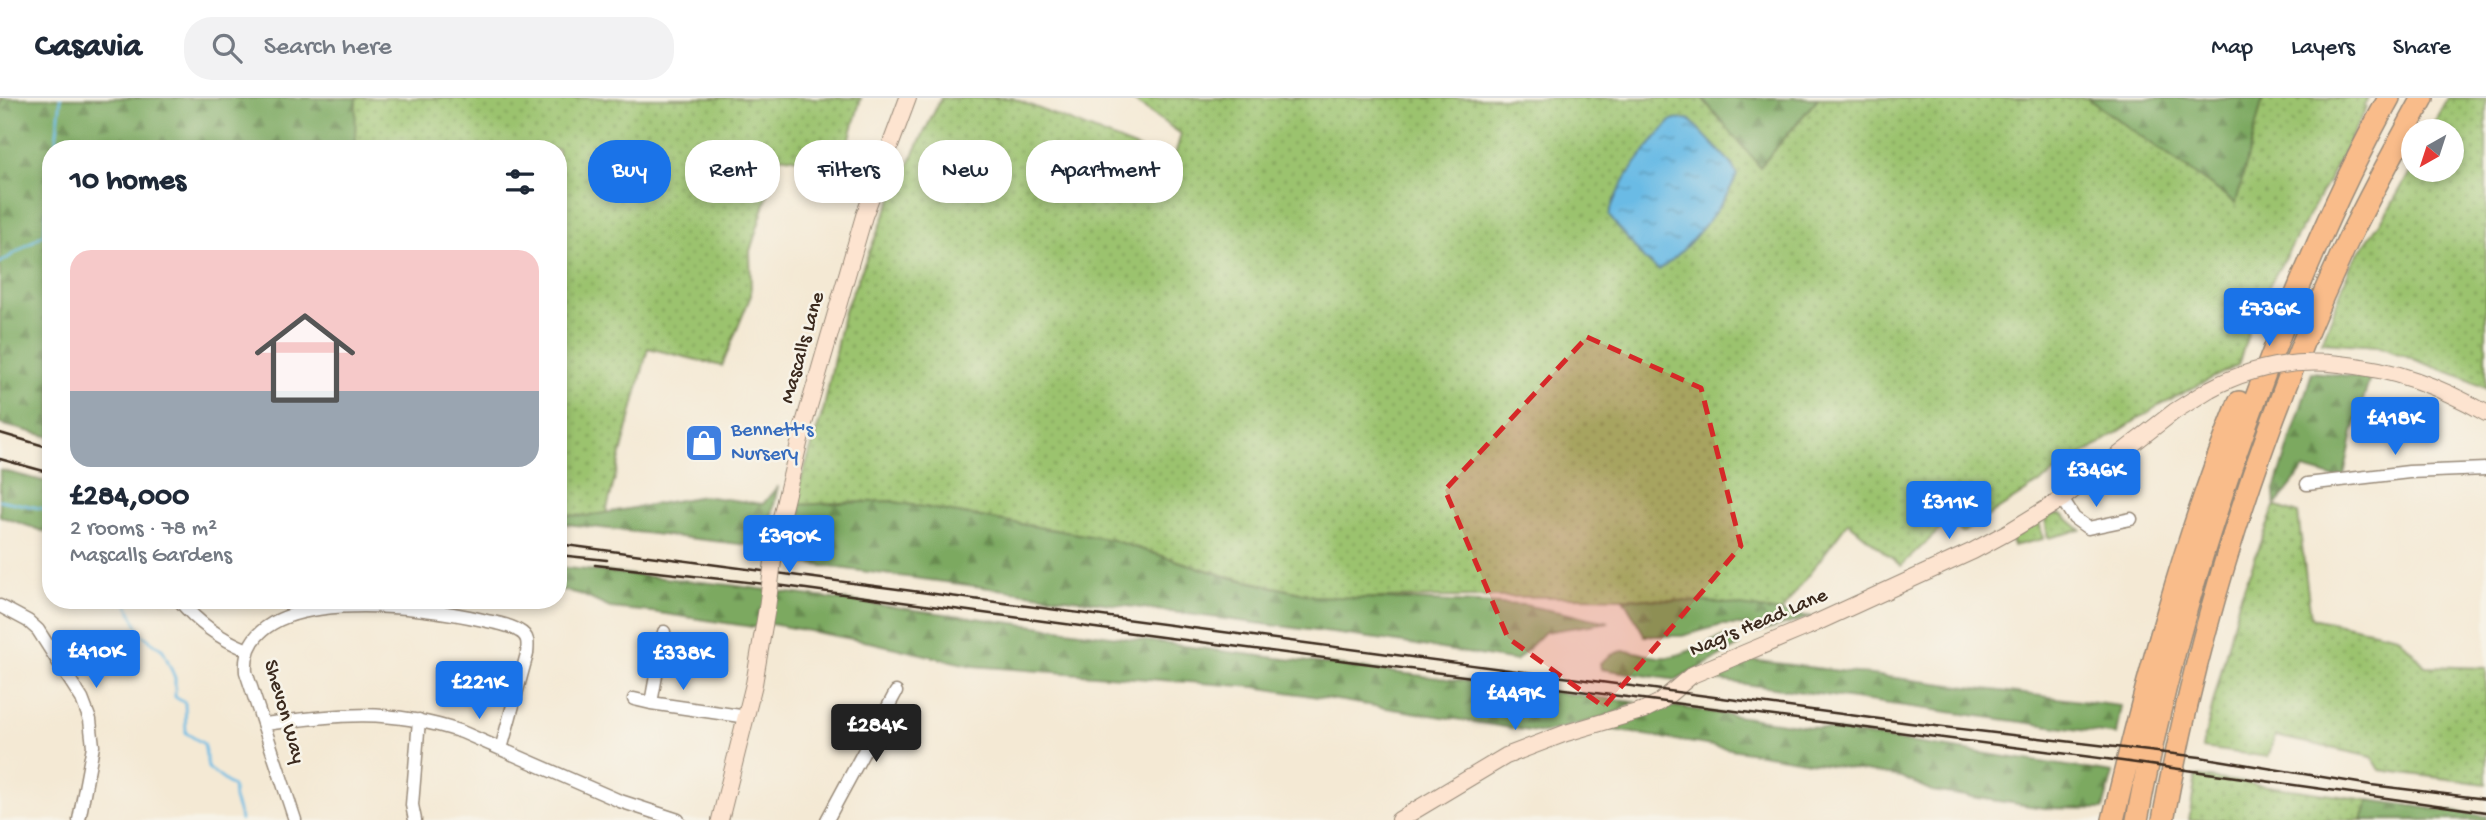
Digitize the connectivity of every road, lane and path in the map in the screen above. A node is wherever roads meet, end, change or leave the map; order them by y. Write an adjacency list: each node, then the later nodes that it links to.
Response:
1 (908, 98): 20 (street, Mascalls Lane, bridge)
2 (2389, 98): 4 (highway)
3 (2423, 98): 34 (highway)
4 (2359, 153): 14 (highway); 31 (highway)
5 (2486, 413): 8 (street, Nag's Head Lane, bridge)
6 (2486, 468): 7 (street)
7 (2307, 484)
8 (2062, 499): 9 (street); 30 (street, Nag's Head Lane)
9 (2131, 519)
10 (0, 606): 24 (street)
11 (187, 609): 16 (street)
12 (328, 609): 16 (street, Shevon Way)
13 (423, 609): 23 (street, Shevon Way)
14 (2179, 627): 32 (highway); 33 (highway)
15 (664, 632): 19 (street)
16 (248, 650): 22 (street, Shevon Way)
17 (896, 692): 29 (street)
18 (634, 699): 19 (street)
19 (651, 703): 20 (street)
20 (747, 717): 28 (street, Mascalls Lane)
21 (419, 720): 22 (street); 23 (street); 26 (street)
22 (265, 724): 25 (street, Shevon Way)
23 (501, 749): 27 (street)
24 (79, 820)
25 (295, 820)
26 (415, 820)
27 (678, 820)
28 (720, 820)
29 (827, 820)
30 (1398, 820)
31 (2113, 820)
32 (2120, 820)
33 (2137, 820)
34 (2163, 820)

